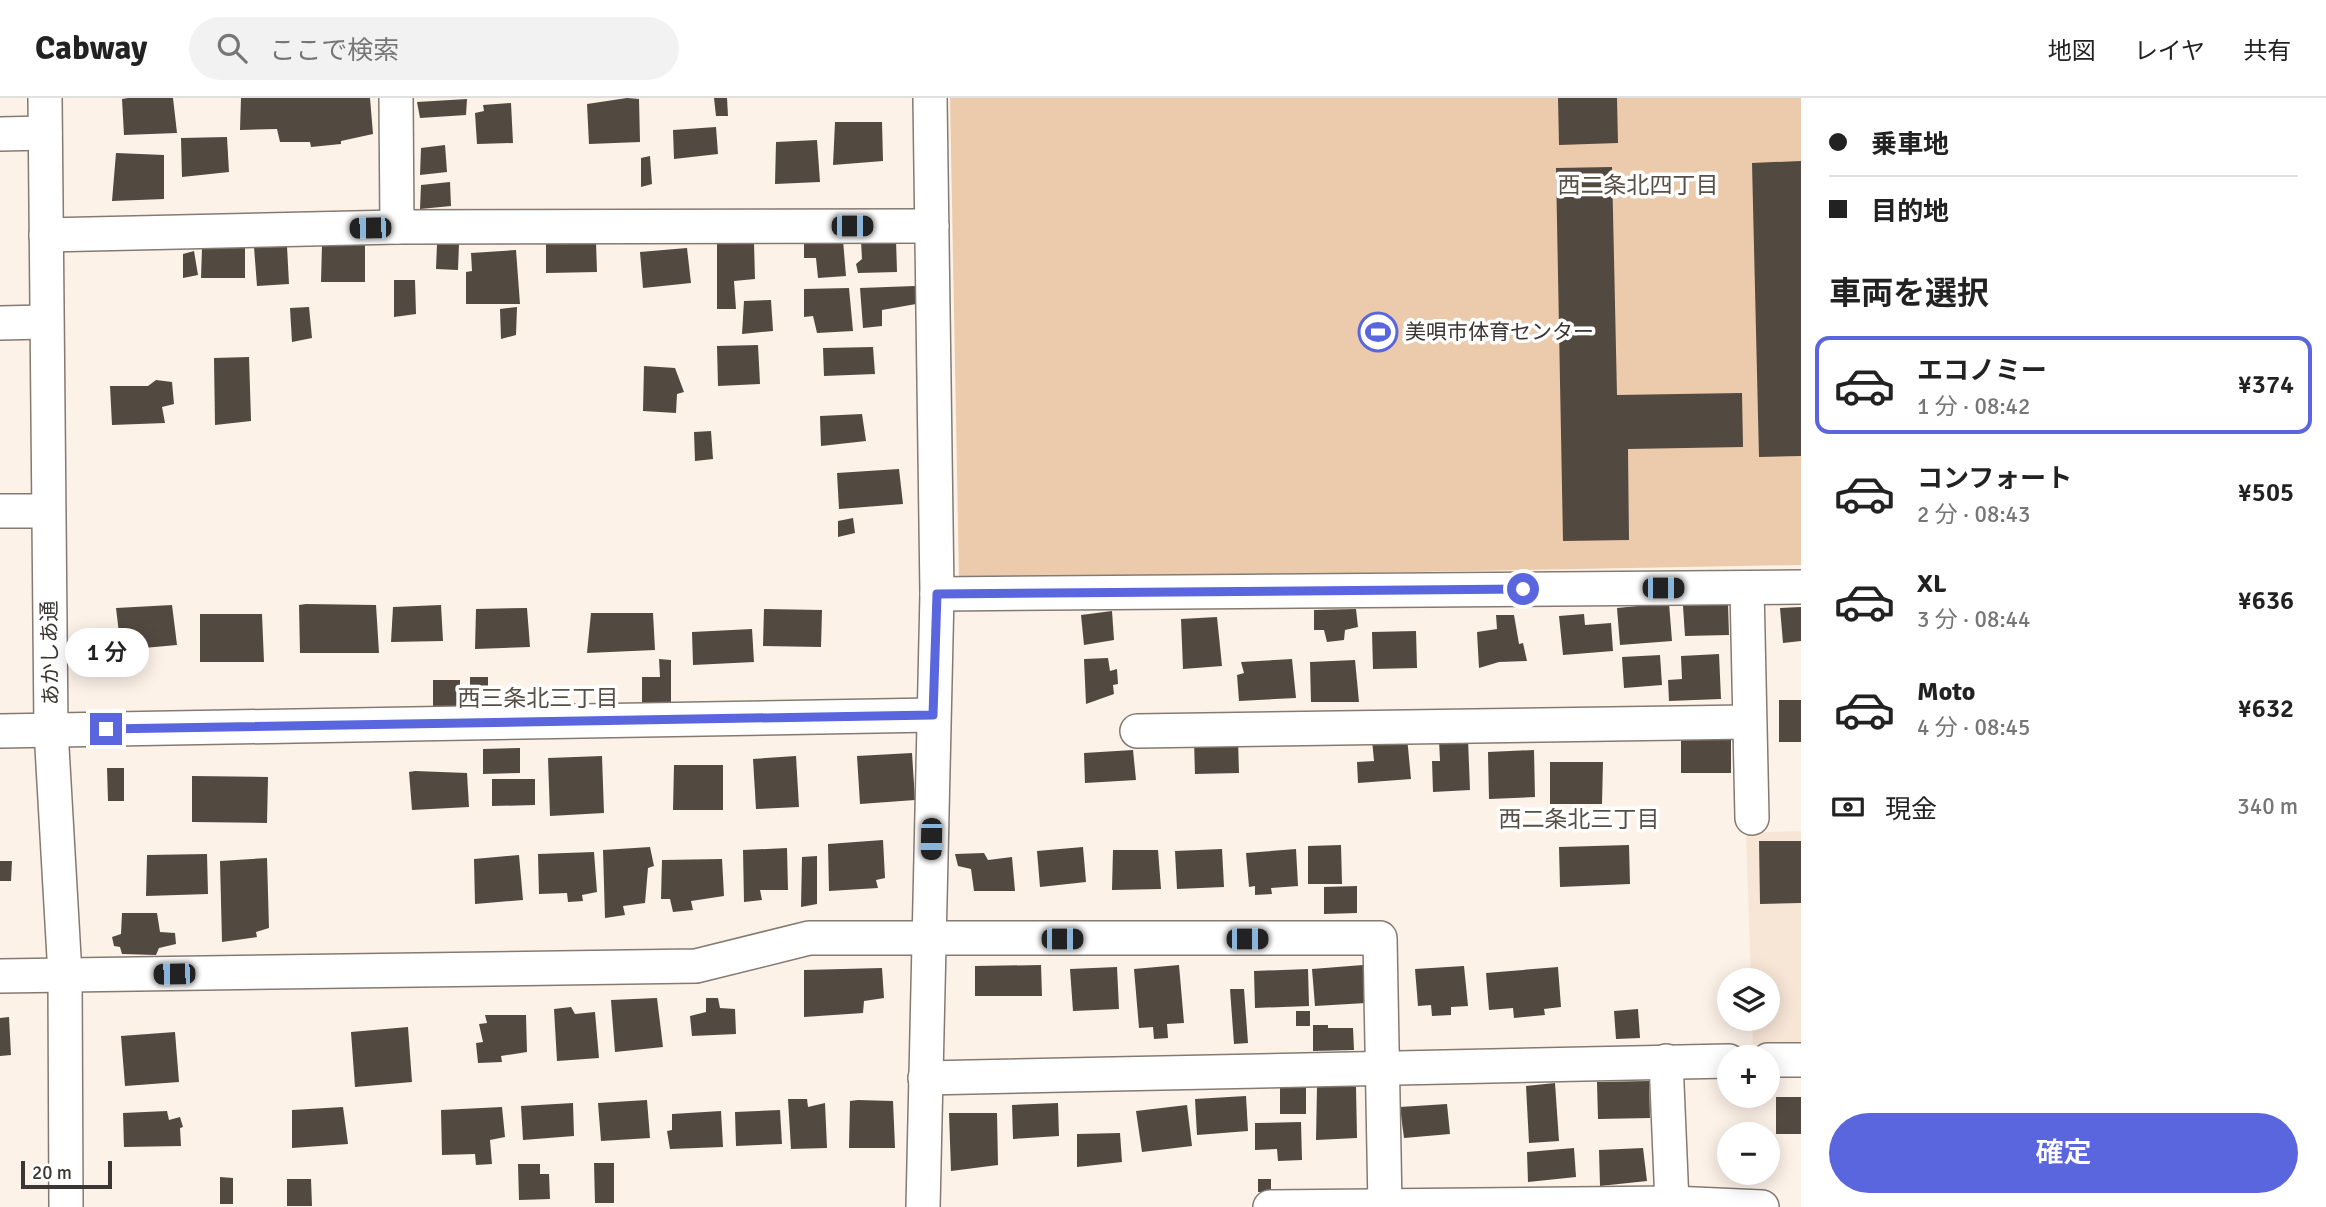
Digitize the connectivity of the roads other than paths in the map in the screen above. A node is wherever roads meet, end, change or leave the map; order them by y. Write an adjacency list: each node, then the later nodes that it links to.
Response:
1 (45, 98): 4 (street, あかしあ通)
2 (396, 98): 7 (street)
3 (930, 98): 6 (street)
4 (45, 133): 5 (street); 8 (street, あかしあ通)
5 (0, 134)
6 (932, 226): 7 (street); 15 (street)
7 (397, 227): 8 (street)
8 (46, 235): 9 (street, あかしあ通)
9 (45, 322): 10 (street); 12 (street, あかしあ通)
10 (0, 323)
11 (0, 511): 12 (street)
12 (48, 511): 18 (street, あかしあ通)
13 (1747, 587): 14 (street); 15 (street); 17 (street)
14 (1801, 587)
15 (937, 594): 16 (street)
16 (933, 715): 18 (street); 22 (street)
17 (1748, 722): 20 (street); 21 (street)
18 (51, 730): 19 (street); 23 (street, あかしあ通)
19 (0, 731)
20 (1137, 731)
21 (1752, 818)
22 (930, 939): 23 (street); 29 (street); 30 (street)
23 (65, 975): 24 (street); 33 (street, あかしあ通)
24 (0, 976)
25 (1717, 1060): 28 (street)
26 (1780, 1060): 27 (street)
27 (1801, 1060)
28 (1666, 1061): 29 (street); 31 (street)
29 (1384, 1067): 30 (street); 32 (street)
30 (925, 1078): 34 (street)
31 (1672, 1203): 32 (street); 36 (street)
32 (1385, 1206): 35 (street)
33 (66, 1207)
34 (923, 1207)
35 (1270, 1207)
36 (1762, 1207)

